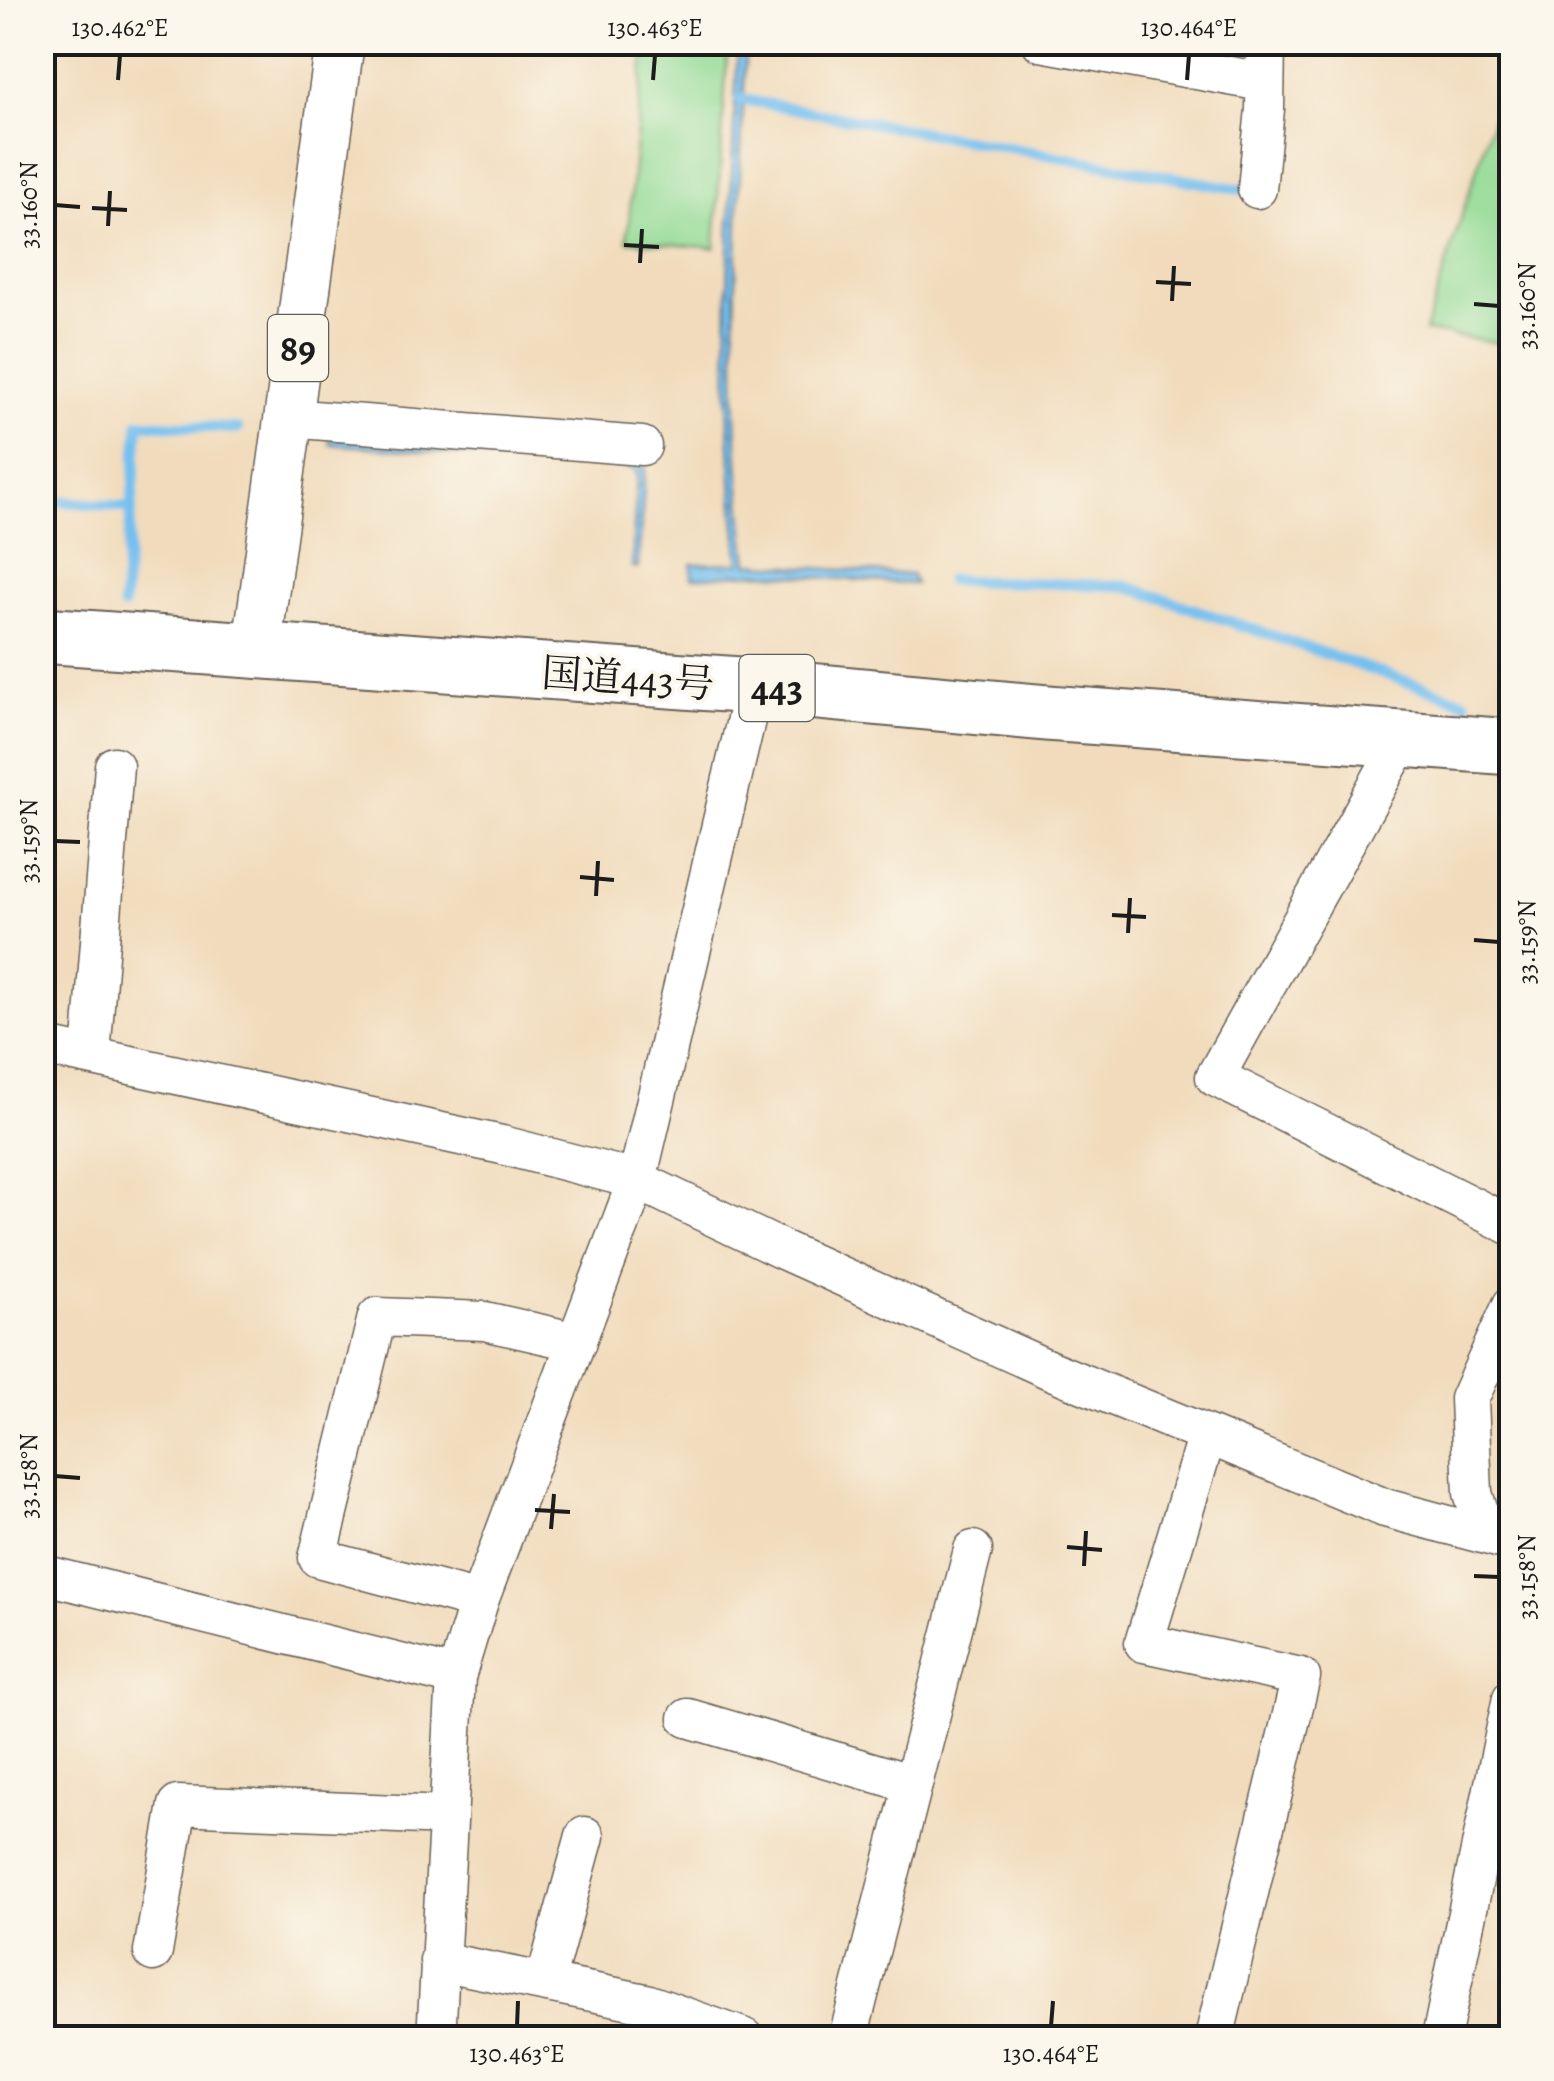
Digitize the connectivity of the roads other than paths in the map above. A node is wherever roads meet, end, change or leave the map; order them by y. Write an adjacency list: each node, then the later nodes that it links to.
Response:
1 (340, 42): 6 (main road, 89)
2 (1040, 42): 4 (street)
3 (1266, 42): 4 (street)
4 (1263, 82): 5 (street)
5 (1257, 189)
6 (288, 418): 7 (street); 9 (main road, 89)
7 (642, 446)
8 (42, 635): 9 (highway, 国道443号 / 443)
9 (256, 652): 10 (highway, 国道443号 / 443)
10 (754, 686): 11 (highway, 国道443号 / 443); 16 (street)
11 (1403, 739): 12 (highway, 国道443号 / 443); 17 (street)
12 (1512, 748)
13 (114, 766): 15 (street)
14 (42, 1046): 15 (street)
15 (90, 1055): 16 (street)
16 (637, 1180): 19 (street); 20 (street)
17 (1512, 1226)
18 (1512, 1305): 21 (street)
19 (577, 1342): 24 (street); 24 (street)
20 (1207, 1435): 21 (street); 37 (street)
21 (1498, 1537)
22 (974, 1550): 28 (street)
23 (42, 1574): 25 (street)
24 (479, 1601): 25 (street)
25 (456, 1677): 29 (street)
26 (1512, 1698): 38 (street)
27 (688, 1718): 28 (street)
28 (913, 1784): 36 (street)
29 (448, 1816): 31 (street); 32 (street)
30 (584, 1836): 33 (street)
31 (154, 1952)
32 (439, 1961): 33 (street); 34 (street)
33 (546, 1982): 35 (street)
34 (436, 2038)
35 (745, 2038)
36 (848, 2038)
37 (1214, 2038)
38 (1441, 2038)

